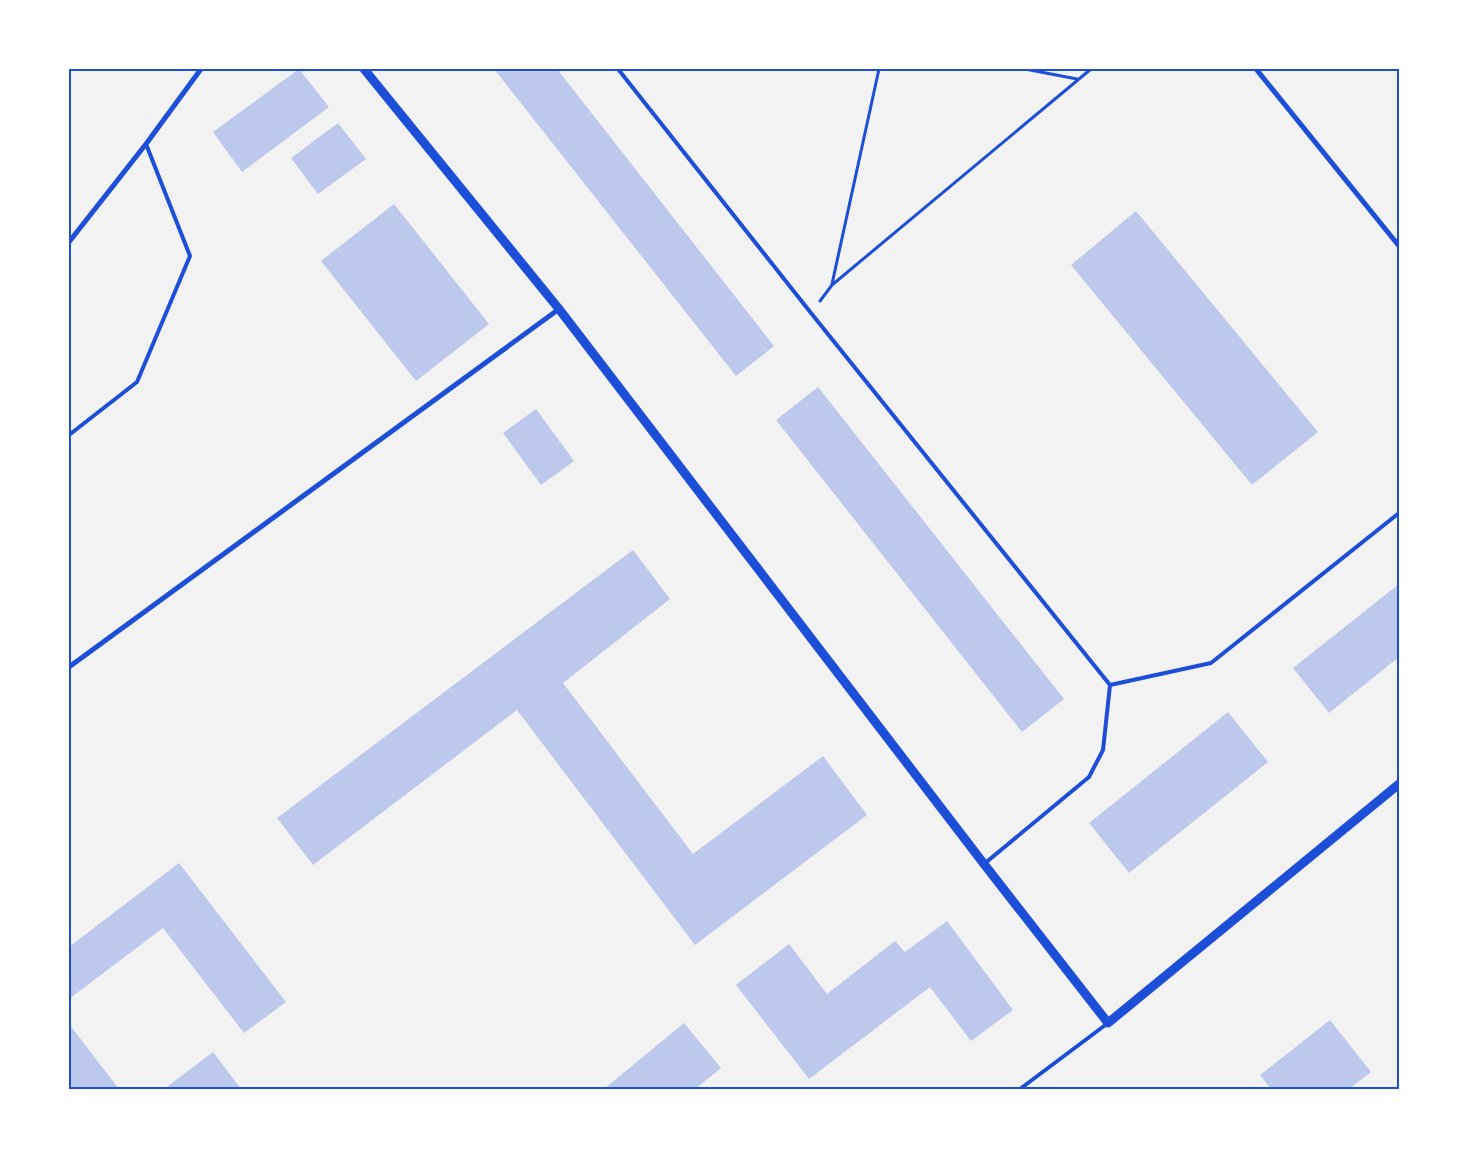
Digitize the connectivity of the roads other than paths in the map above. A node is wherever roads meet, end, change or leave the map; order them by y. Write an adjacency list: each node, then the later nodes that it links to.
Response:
1 (201, 69): 5 (street)
2 (364, 69): 8 (street)
3 (618, 69): 12 (lane)
4 (1256, 69): 7 (street)
5 (146, 144): 6 (street); 9 (lane)
6 (69, 242)
7 (1399, 246)
8 (559, 309): 11 (street); 14 (street)
9 (69, 435)
10 (1399, 513): 12 (lane)
11 (69, 667)
12 (1110, 685): 14 (lane)
13 (1399, 784): 15 (street)
14 (984, 864): 15 (street)
15 (1108, 1023): 16 (lane)
16 (1020, 1089)

